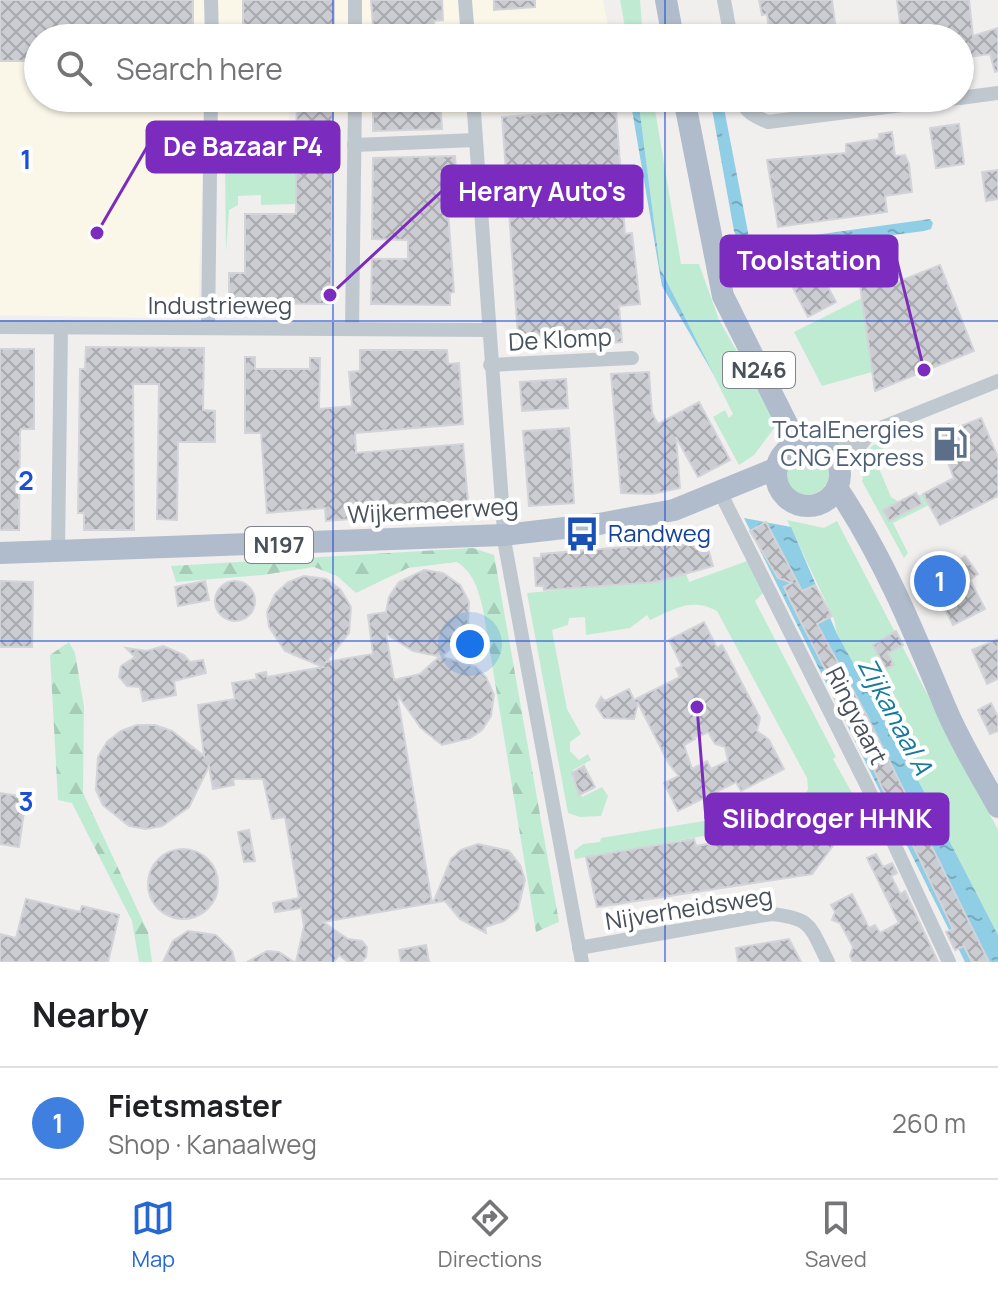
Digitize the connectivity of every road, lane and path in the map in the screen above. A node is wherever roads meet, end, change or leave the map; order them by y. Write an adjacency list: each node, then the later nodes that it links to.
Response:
1 (211, 0): 6 (street)
2 (355, 0): 7 (street)
3 (465, 0): 8 (street)
4 (666, 0): 9 (main road)
5 (724, 0): 10 (street)
6 (212, 24)
7 (355, 24)
8 (467, 24)
9 (670, 24)
10 (728, 24)
11 (998, 93): 12 (street)
12 (974, 96)
13 (211, 112): 23 (street)
14 (355, 112): 20 (street)
15 (474, 112): 19 (street)
16 (687, 112): 29 (main road, N246)
17 (749, 112): 18 (street)
18 (847, 112)
19 (476, 140): 20 (street); 25 (street)
20 (354, 145): 24 (street)
21 (0, 327): 22 (street, Industrieweg)
22 (61, 327): 23 (street, Industrieweg); 38 (street)
23 (208, 328): 24 (street, Industrieweg)
24 (352, 328): 25 (street, Industrieweg)
25 (488, 330): 27 (street)
26 (632, 358): 27 (street, De Klomp)
27 (490, 365): 36 (street)
28 (998, 381): 30 (street)
29 (797, 444): 30 (main road); 31 (main road)
30 (833, 456): 32 (main road)
31 (777, 468): 33 (main road); 34 (main road, Wijkermeerweg / N197)
32 (837, 488): 35 (main road); 37 (main road)
33 (782, 491): 34 (main road, Wijkermeerweg / N197); 35 (main road)
34 (720, 492): 36 (main road, Wijkermeerweg / N197); 43 (street, Ringvaart)
35 (819, 504): 37 (main road)
36 (504, 535): 38 (main road, Wijkermeerweg / N197); 41 (street)
37 (873, 549): 40 (main road)
38 (58, 552): 39 (main road, Wijkermeerweg / N197)
39 (0, 553)
40 (998, 807)
41 (581, 955): 42 (street, Nijverheidsweg)
42 (828, 962)
43 (949, 962)

